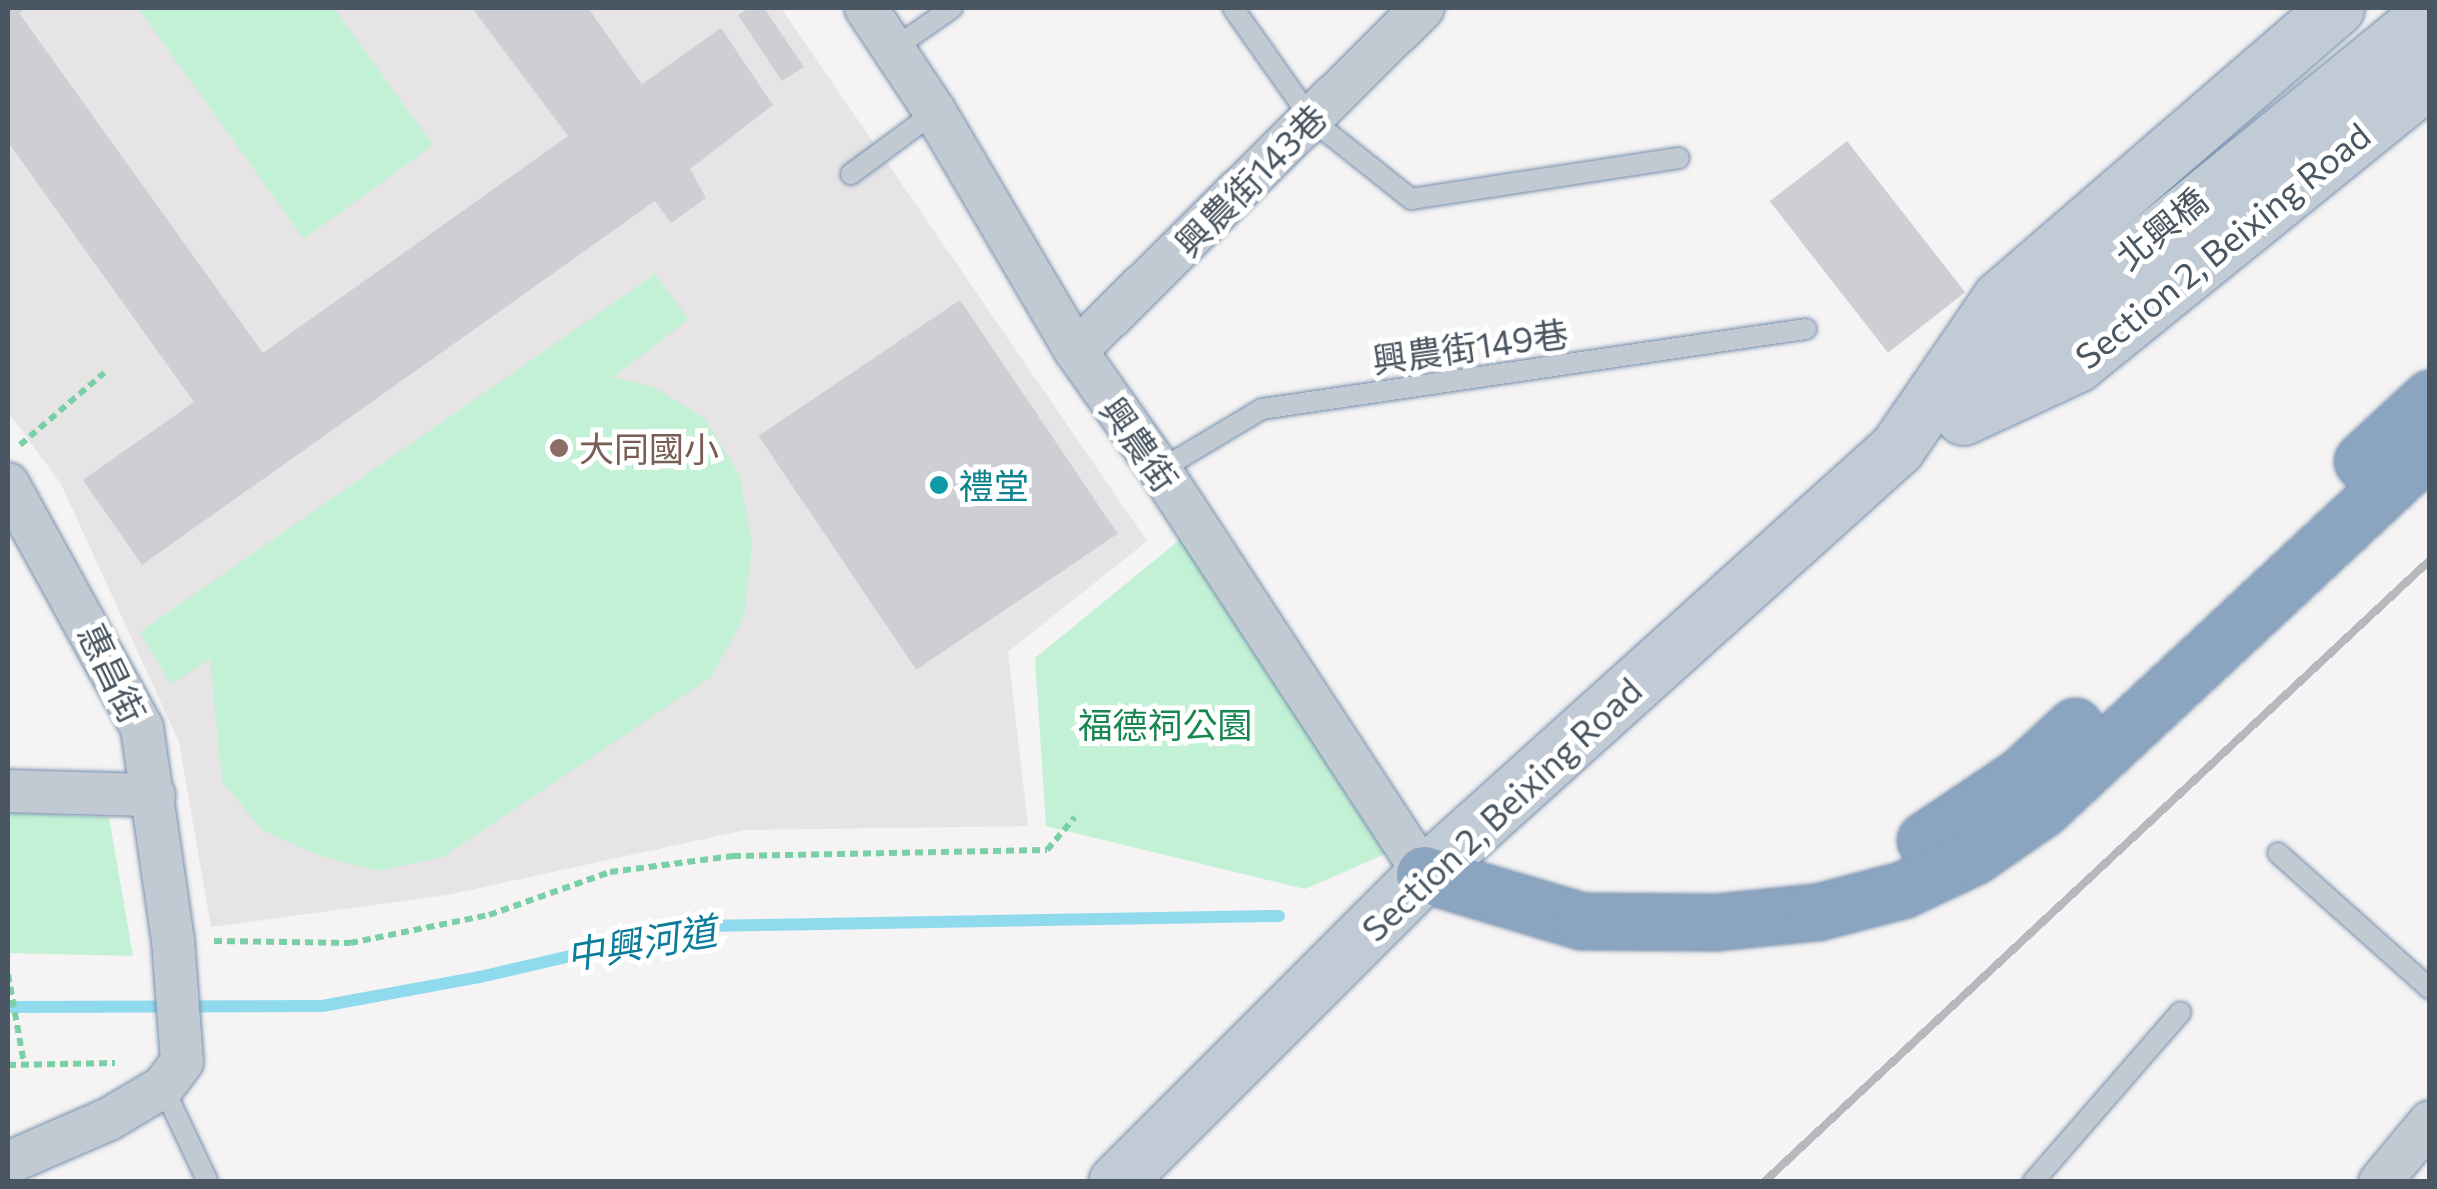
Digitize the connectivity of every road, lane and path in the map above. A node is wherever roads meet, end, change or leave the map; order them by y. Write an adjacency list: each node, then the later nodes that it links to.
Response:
1 (866, 8): 7 (street, 興農街)
2 (952, 8): 7 (lane)
3 (1233, 8): 10 (lane)
4 (1423, 8): 10 (street, 興農街143巷)
5 (2336, 8): 18 (street, Section 2, Beixing Road)
6 (2430, 13): 18 (street, 北興橋)
7 (894, 48): 9 (street, 興農街)
8 (2430, 78): 18 (street, Section 2, Beixing Road)
9 (935, 112): 12 (lane); 14 (street, 興農街)
10 (1312, 120): 11 (lane); 14 (street, 興農街143巷)
11 (1679, 158)
12 (850, 174)
13 (1806, 329): 19 (lane, 興農街149巷)
14 (1076, 351): 19 (street, 興農街)
15 (104, 373): 20 (path)
16 (2430, 398): 25 (highway)
17 (2430, 447): 25 (highway)
18 (1897, 448): 25 (street, Section 2, Beixing Road)
19 (1160, 470): 25 (street, 興農街)
20 (10, 483): 22 (street, 惠昌街)
21 (8, 791): 22 (street)
22 (154, 795): 26 (street, 惠昌街)
23 (1075, 817): 26 (path)
24 (2278, 853): 28 (lane)
25 (1424, 874): 36 (street, Section 2, Beixing Road)
26 (172, 940): 32 (street, 惠昌街)
27 (8, 974): 31 (path)
28 (2430, 989)
29 (2181, 1012): 37 (lane)
30 (8, 1064): 31 (path)
31 (24, 1064): 32 (path)
32 (173, 1075): 34 (street); 35 (lane)
33 (2430, 1122): 38 (street)
34 (8, 1163)
35 (208, 1182)
36 (1116, 1182)
37 (2033, 1182)
38 (2380, 1182)

